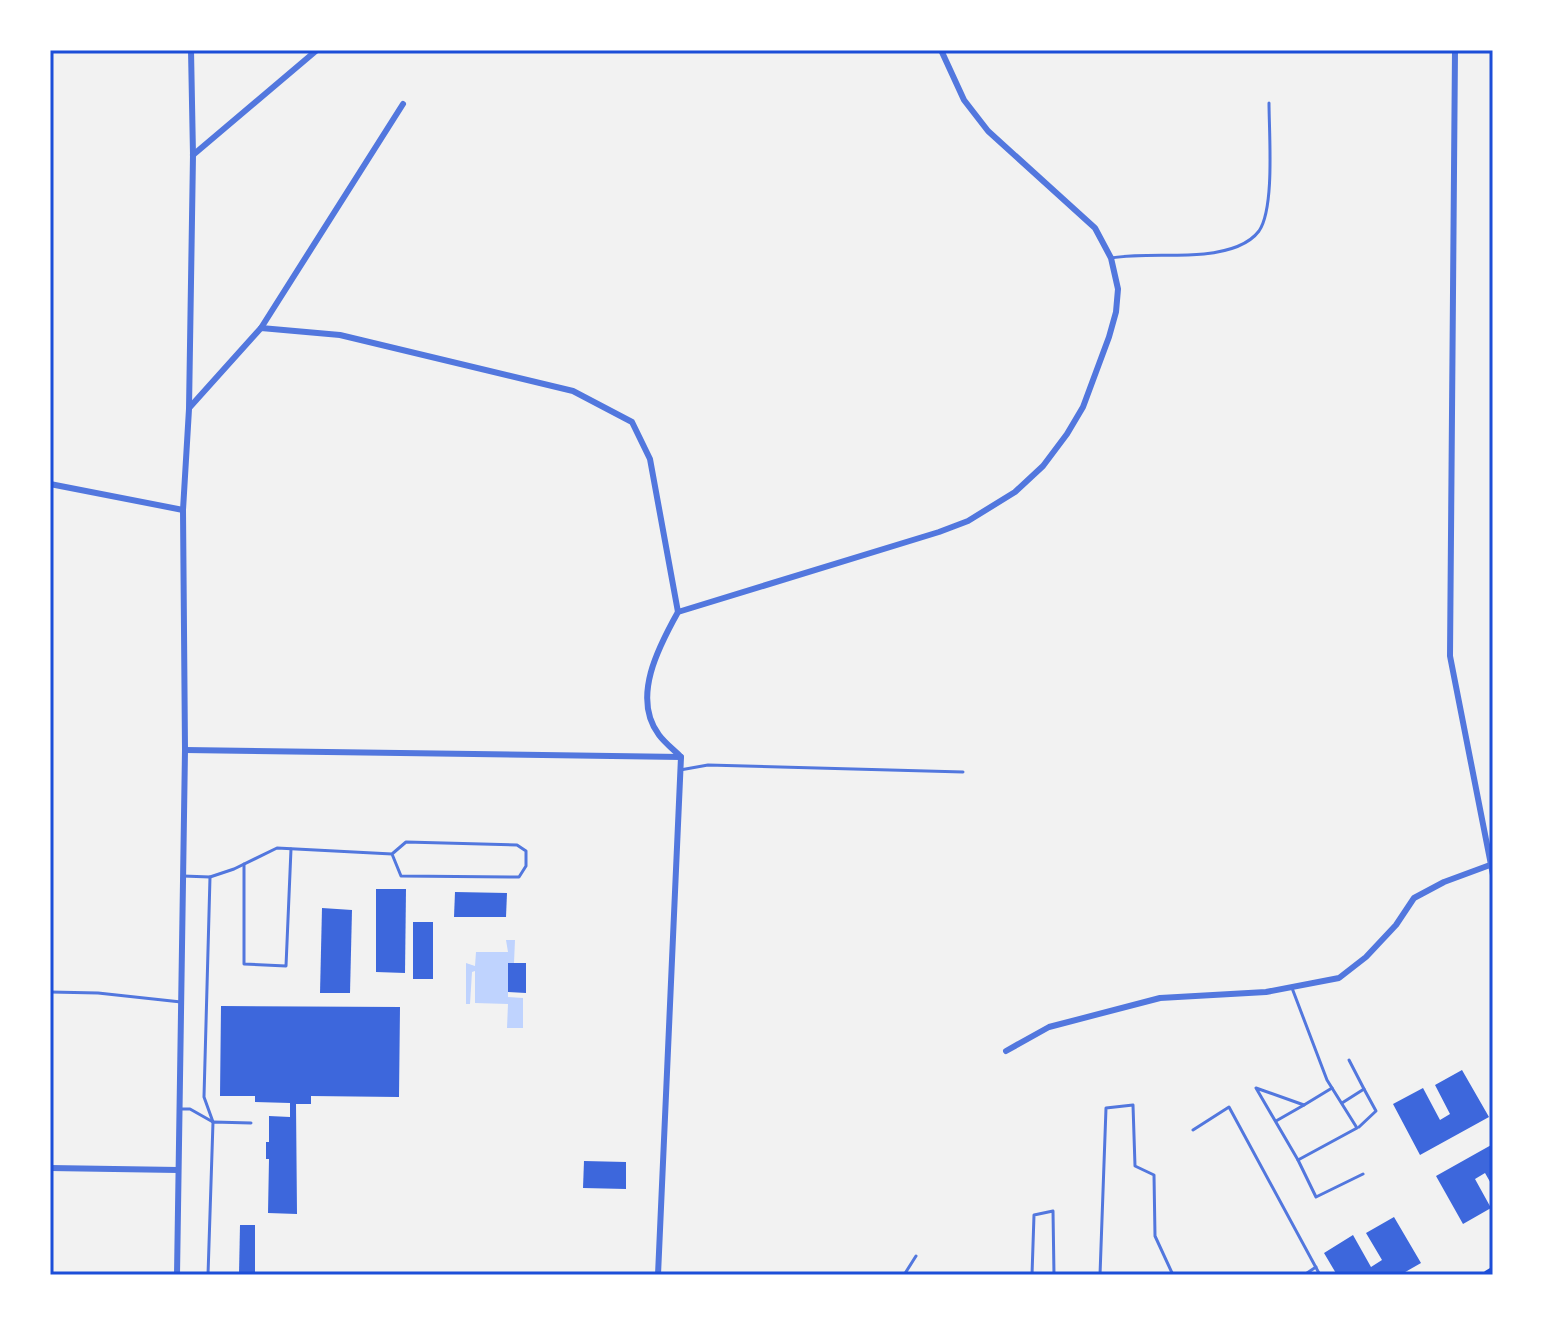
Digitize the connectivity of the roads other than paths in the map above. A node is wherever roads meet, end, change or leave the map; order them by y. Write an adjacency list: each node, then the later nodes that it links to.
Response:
1 (191, 50): 7 (street)
2 (317, 50): 7 (street)
3 (941, 50): 8 (street)
4 (1455, 50): 21 (street)
5 (1269, 103): 8 (lane)
6 (403, 104): 9 (street)
7 (193, 155): 10 (street)
8 (1111, 258): 13 (street)
9 (261, 328): 10 (street); 13 (street)
10 (189, 409): 12 (street)
11 (50, 484): 12 (street)
12 (183, 510): 14 (street)
13 (678, 612): 15 (street)
14 (185, 750): 15 (street); 23 (street)
15 (681, 757): 16 (street)
16 (680, 770): 17 (lane); 48 (street)
17 (963, 772)
18 (291, 849): 19 (lane); 20 (lane); 20 (lane)
19 (392, 854): 19 (lane)
20 (244, 864): 24 (lane)
21 (1490, 865): 22 (street); 25 (street)
22 (1493, 875)
23 (183, 876): 24 (lane); 27 (street)
24 (210, 877): 35 (lane)
25 (1292, 988): 28 (street); 30 (lane)
26 (50, 992): 27 (lane)
27 (181, 1002): 34 (street)
28 (1006, 1051)
29 (1349, 1060): 31 (lane)
30 (1332, 1088): 32 (lane); 33 (lane)
31 (1364, 1089): 32 (lane); 38 (lane)
32 (1342, 1103): 38 (lane)
33 (1304, 1105): 36 (lane); 36 (lane)
34 (179, 1109): 35 (lane); 42 (street)
35 (213, 1122): 37 (lane); 47 (lane)
36 (1276, 1122): 40 (lane)
37 (251, 1123)
38 (1357, 1128): 40 (lane)
39 (1193, 1130): 45 (lane)
40 (1298, 1160): 43 (lane)
41 (50, 1168): 42 (street)
42 (178, 1170): 46 (street)
43 (1363, 1174)
44 (916, 1256): 49 (lane)
45 (1316, 1267): 54 (lane); 55 (lane)
46 (177, 1275)
47 (208, 1275)
48 (658, 1275)
49 (904, 1275)
50 (1032, 1275): 51 (lane)
51 (1054, 1275)
52 (1100, 1275): 53 (lane)
53 (1173, 1275)
54 (1304, 1275)
55 (1320, 1275)

